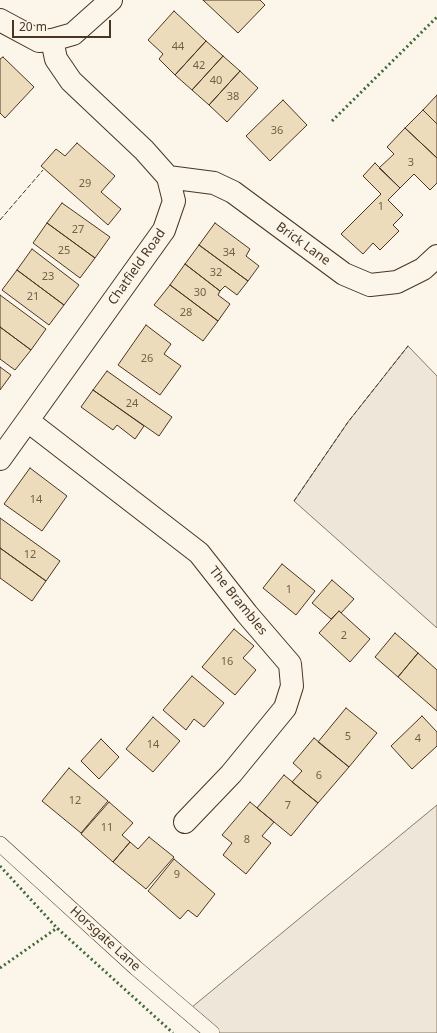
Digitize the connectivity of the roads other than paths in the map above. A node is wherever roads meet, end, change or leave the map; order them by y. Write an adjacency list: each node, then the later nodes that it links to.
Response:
1 (111, 0): 3 (street)
2 (0, 20): 3 (street)
3 (52, 40): 4 (street, Chatfield Road)
4 (168, 177): 5 (street, Brick Lane); 6 (street, Chatfield Road)
5 (437, 256)
6 (28, 421): 7 (street, Chatfield Road); 8 (street, The Brambles)
7 (0, 459)
8 (185, 822)
9 (0, 844): 10 (lane, Horsgate Lane)
10 (212, 1033)

